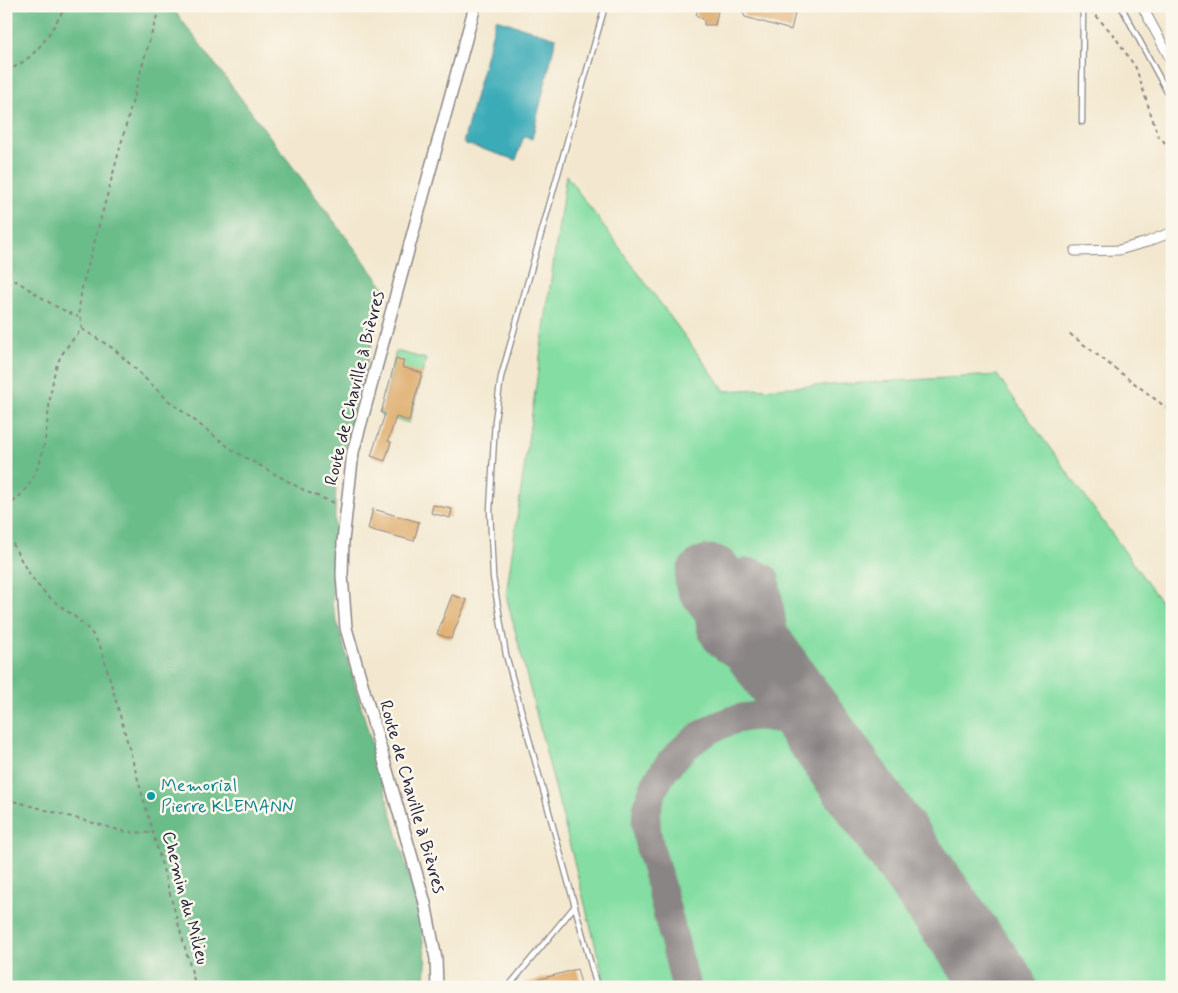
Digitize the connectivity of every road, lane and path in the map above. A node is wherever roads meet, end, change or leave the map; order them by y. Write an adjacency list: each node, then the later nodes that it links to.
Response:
1 (66, 6): 10 (path)
2 (160, 6): 17 (path)
3 (474, 6): 21 (main road, Route de Chaville à Bièvres)
4 (605, 6): 26 (lane)
5 (1082, 6): 12 (lane)
6 (1087, 6): 13 (path)
7 (1121, 6): 11 (lane)
8 (1142, 6): 9 (street)
9 (1172, 62)
10 (6, 71)
11 (1172, 101)
12 (1082, 122)
13 (1172, 149)
14 (1172, 232): 15 (street)
15 (1076, 250)
16 (6, 278): 17 (path)
17 (79, 317): 18 (path)
18 (82, 329): 21 (path); 22 (path)
19 (1070, 334): 20 (path)
20 (1172, 412)
21 (345, 506): 28 (main road, Route de Chaville à Bièvres)
22 (6, 507)
23 (6, 530): 25 (path, Chemin du Milieu)
24 (6, 799): 25 (path)
25 (154, 833): 27 (path, Chemin du Milieu)
26 (575, 906): 29 (lane); 30 (lane)
27 (196, 987)
28 (437, 987)
29 (508, 987)
30 (597, 987)

